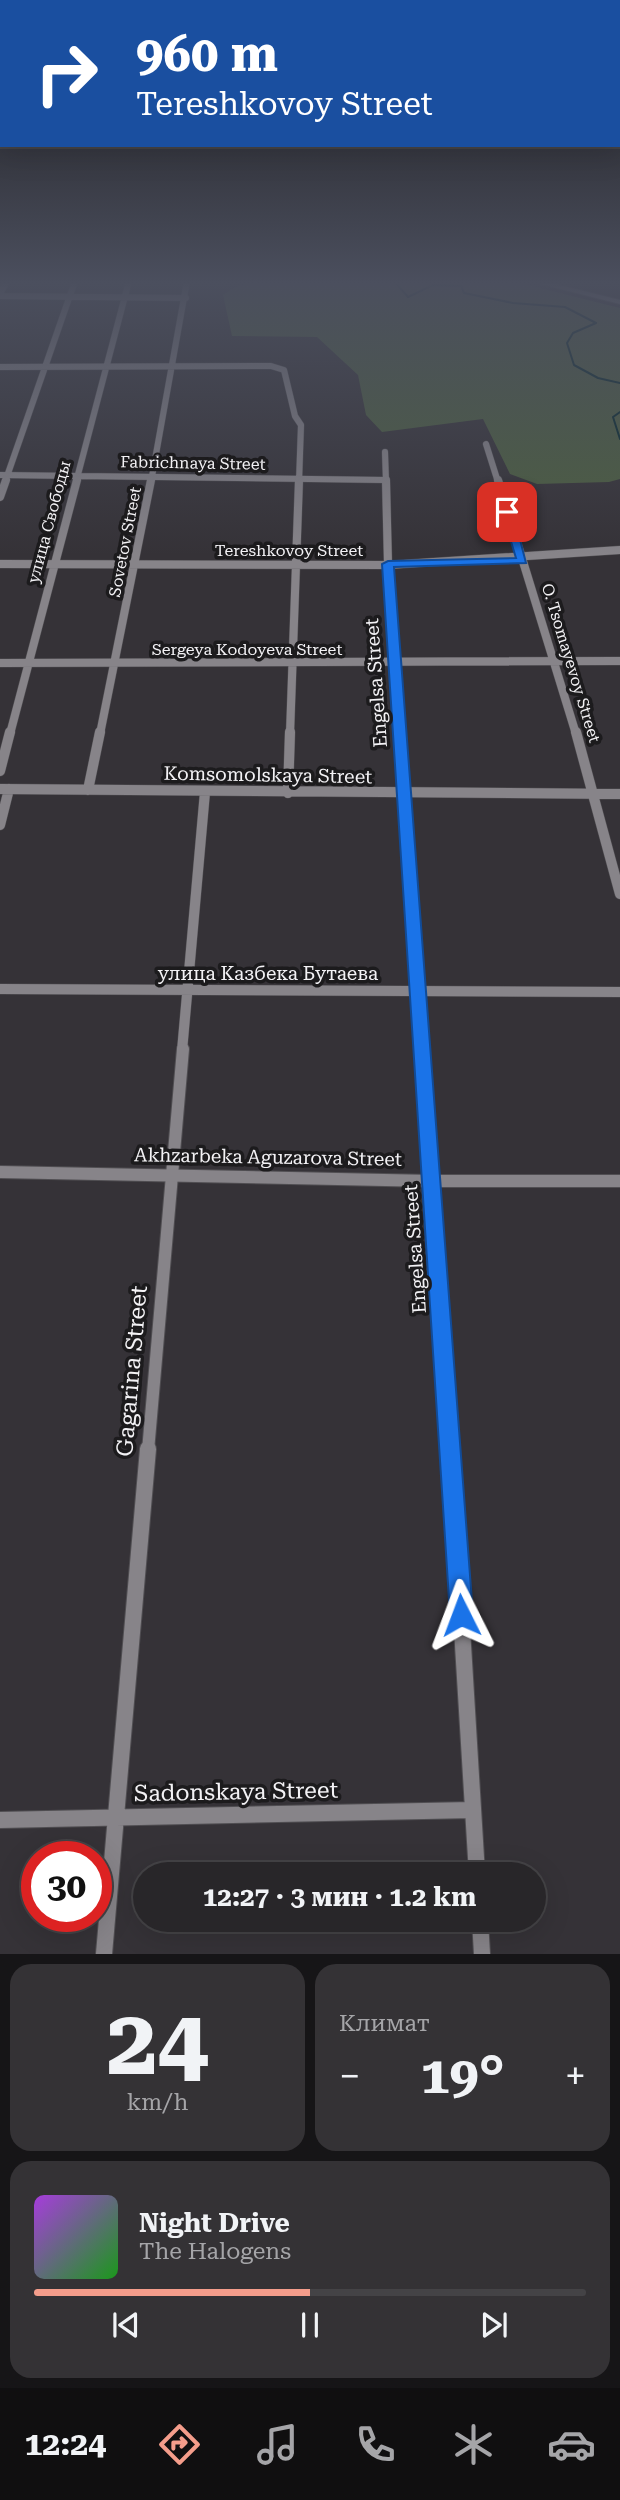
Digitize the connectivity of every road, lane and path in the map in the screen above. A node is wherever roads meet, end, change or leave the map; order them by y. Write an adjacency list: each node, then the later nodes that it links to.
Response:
1 (42, 372): 7 (street)
2 (104, 372): 8 (street, улица Свободы)
3 (172, 372): 9 (street, Sovetov Street)
4 (285, 372): 10 (street)
5 (486, 443): 14 (street, O. Tsomayevoy Street)
6 (385, 452): 11 (street, Engelsa Street)
7 (4, 475): 8 (street, Fabrichnaya Street); 12 (street)
8 (78, 476): 9 (street, Fabrichnaya Street); 16 (street, улица Свободы)
9 (152, 476): 10 (street, Fabrichnaya Street); 17 (street, Sovetov Street)
10 (298, 479): 11 (street, Fabrichnaya Street); 19 (street)
11 (385, 480): 18 (street, Engelsa Street)
12 (0, 497)
13 (620, 551): 14 (street, Tereshkovoy Street)
14 (522, 561): 18 (street, Tereshkovoy Street); 20 (street, O. Tsomayevoy Street)
15 (0, 564): 16 (street, Tereshkovoy Street)
16 (54, 564): 17 (street, Tereshkovoy Street); 24 (street, улица Свободы)
17 (136, 564): 19 (street, Tereshkovoy Street); 25 (street, Sovetov Street)
18 (388, 564): 19 (street, Tereshkovoy Street); 26 (street, Engelsa Street)
19 (296, 565): 22 (street)
20 (556, 661): 21 (street, Sergeya Kodoyeva Street); 26 (street, Sergeya Kodoyeva Street); 33 (street, O. Tsomayevoy Street)
21 (620, 661)
22 (291, 662): 25 (street, Sergeya Kodoyeva Street); 26 (street, Sergeya Kodoyeva Street); 31 (street)
23 (0, 663): 24 (street, Sergeya Kodoyeva Street)
24 (30, 663): 25 (street, Sergeya Kodoyeva Street); 27 (street, улица Свободы)
25 (115, 663): 29 (street, Sovetov Street)
26 (396, 663): 32 (street, Engelsa Street)
27 (0, 771)
28 (5, 789): 29 (street, Komsomolskaya Street); 35 (street)
29 (88, 790): 30 (street, Komsomolskaya Street)
30 (205, 792): 31 (street, Komsomolskaya Street); 38 (street, Gagarina Street)
31 (288, 793): 32 (street, Komsomolskaya Street)
32 (405, 794): 33 (street, Komsomolskaya Street); 39 (street, Engelsa Street)
33 (593, 794): 34 (street, Komsomolskaya Street); 36 (street, O. Tsomayevoy Street)
34 (620, 794)
35 (0, 825)
36 (620, 894)
37 (0, 989): 38 (street, улица Казбека Бутаева)
38 (189, 990): 39 (street, улица Казбека Бутаева); 42 (street, Gagarina Street)
39 (418, 991): 40 (street, улица Казбека Бутаева); 43 (street, Engelsa Street)
40 (620, 992)
41 (0, 1172): 42 (street, Akhzarbeka Aguzarova Street)
42 (172, 1175): 43 (street, Akhzarbeka Aguzarova Street); 46 (street, Gagarina Street)
43 (432, 1181): 44 (street, Akhzarbeka Aguzarova Street); 45 (street, Engelsa Street)
44 (620, 1181)
45 (472, 1810): 46 (street, Sadonskaya Street); 48 (street, Engelsa Street)
46 (117, 1817): 47 (street, Sadonskaya Street); 50 (street, Gagarina Street)
47 (0, 1820)
48 (476, 1862)
49 (481, 1932): 51 (street)
50 (104, 1954)
51 (482, 1954)

